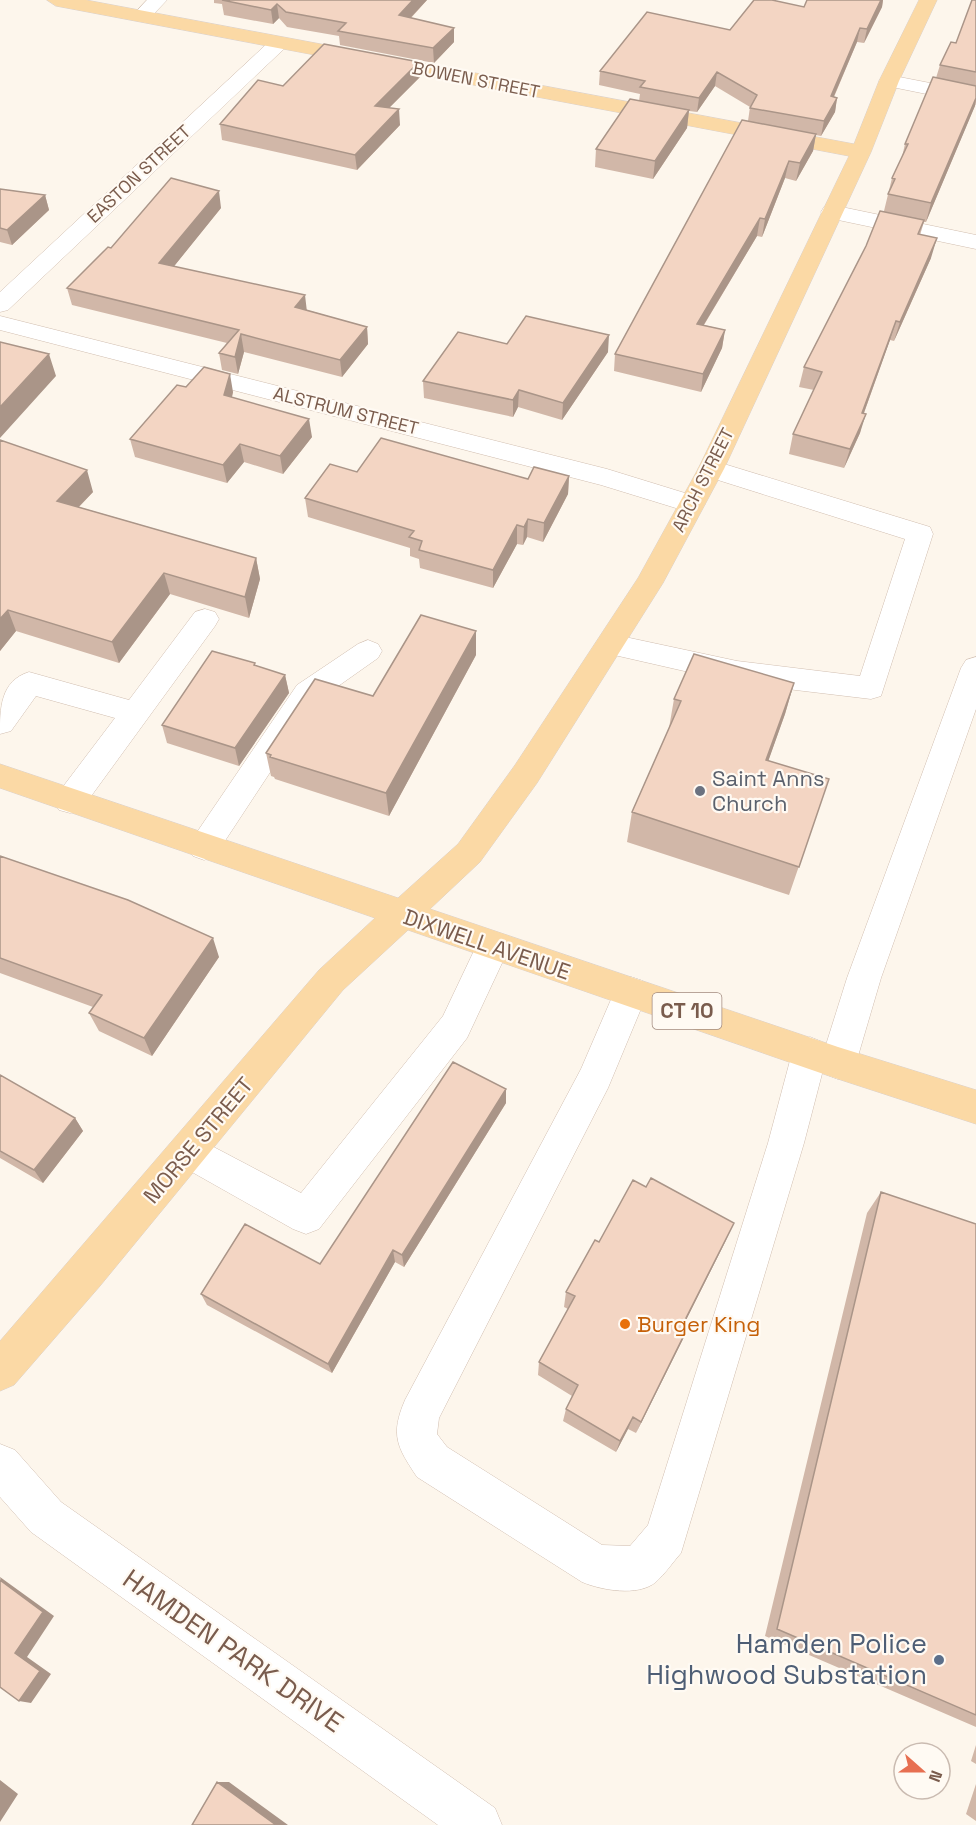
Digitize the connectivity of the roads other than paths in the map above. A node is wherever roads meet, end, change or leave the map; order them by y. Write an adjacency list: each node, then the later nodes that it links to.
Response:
1 (56, 0): 4 (main road, BOWEN STREET)
2 (158, 0): 4 (street)
3 (928, 0): 6 (main road, ARCH STREET)
4 (141, 16): 5 (main road, BOWEN STREET)
5 (279, 43): 8 (main road, BOWEN STREET); 11 (street, EASTON STREET)
6 (889, 81): 7 (street); 8 (main road, ARCH STREET)
7 (976, 98)
8 (861, 152): 9 (main road, ARCH STREET)
9 (832, 212): 10 (street); 13 (main road, ARCH STREET)
10 (976, 242)
11 (0, 305)
12 (0, 323): 14 (street, ALSTRUM STREET)
13 (711, 469): 14 (main road, ARCH STREET); 16 (street)
14 (692, 504): 16 (main road, ARCH STREET)
15 (206, 619): 19 (street)
16 (611, 645): 24 (main road, ARCH STREET)
17 (368, 651): 23 (street)
18 (976, 668): 27 (street)
19 (135, 713): 20 (street); 22 (street)
20 (0, 723)
21 (0, 776): 22 (main road, DIXWELL AVENUE)
22 (70, 801): 23 (main road, DIXWELL AVENUE)
23 (204, 847): 24 (main road, DIXWELL AVENUE)
24 (404, 915): 25 (main road, DIXWELL AVENUE / CT 10); 29 (main road, MORSE STREET)
25 (493, 946): 26 (main road, DIXWELL AVENUE / CT 10); 29 (street)
26 (631, 992): 27 (main road, DIXWELL AVENUE / CT 10); 27 (street)
27 (824, 1058): 28 (main road, DIXWELL AVENUE / CT 10)
28 (976, 1107)
29 (189, 1150): 30 (main road, MORSE STREET)
30 (0, 1371)
31 (0, 1465): 32 (street, HAMDEN PARK DRIVE)
32 (478, 1825)

